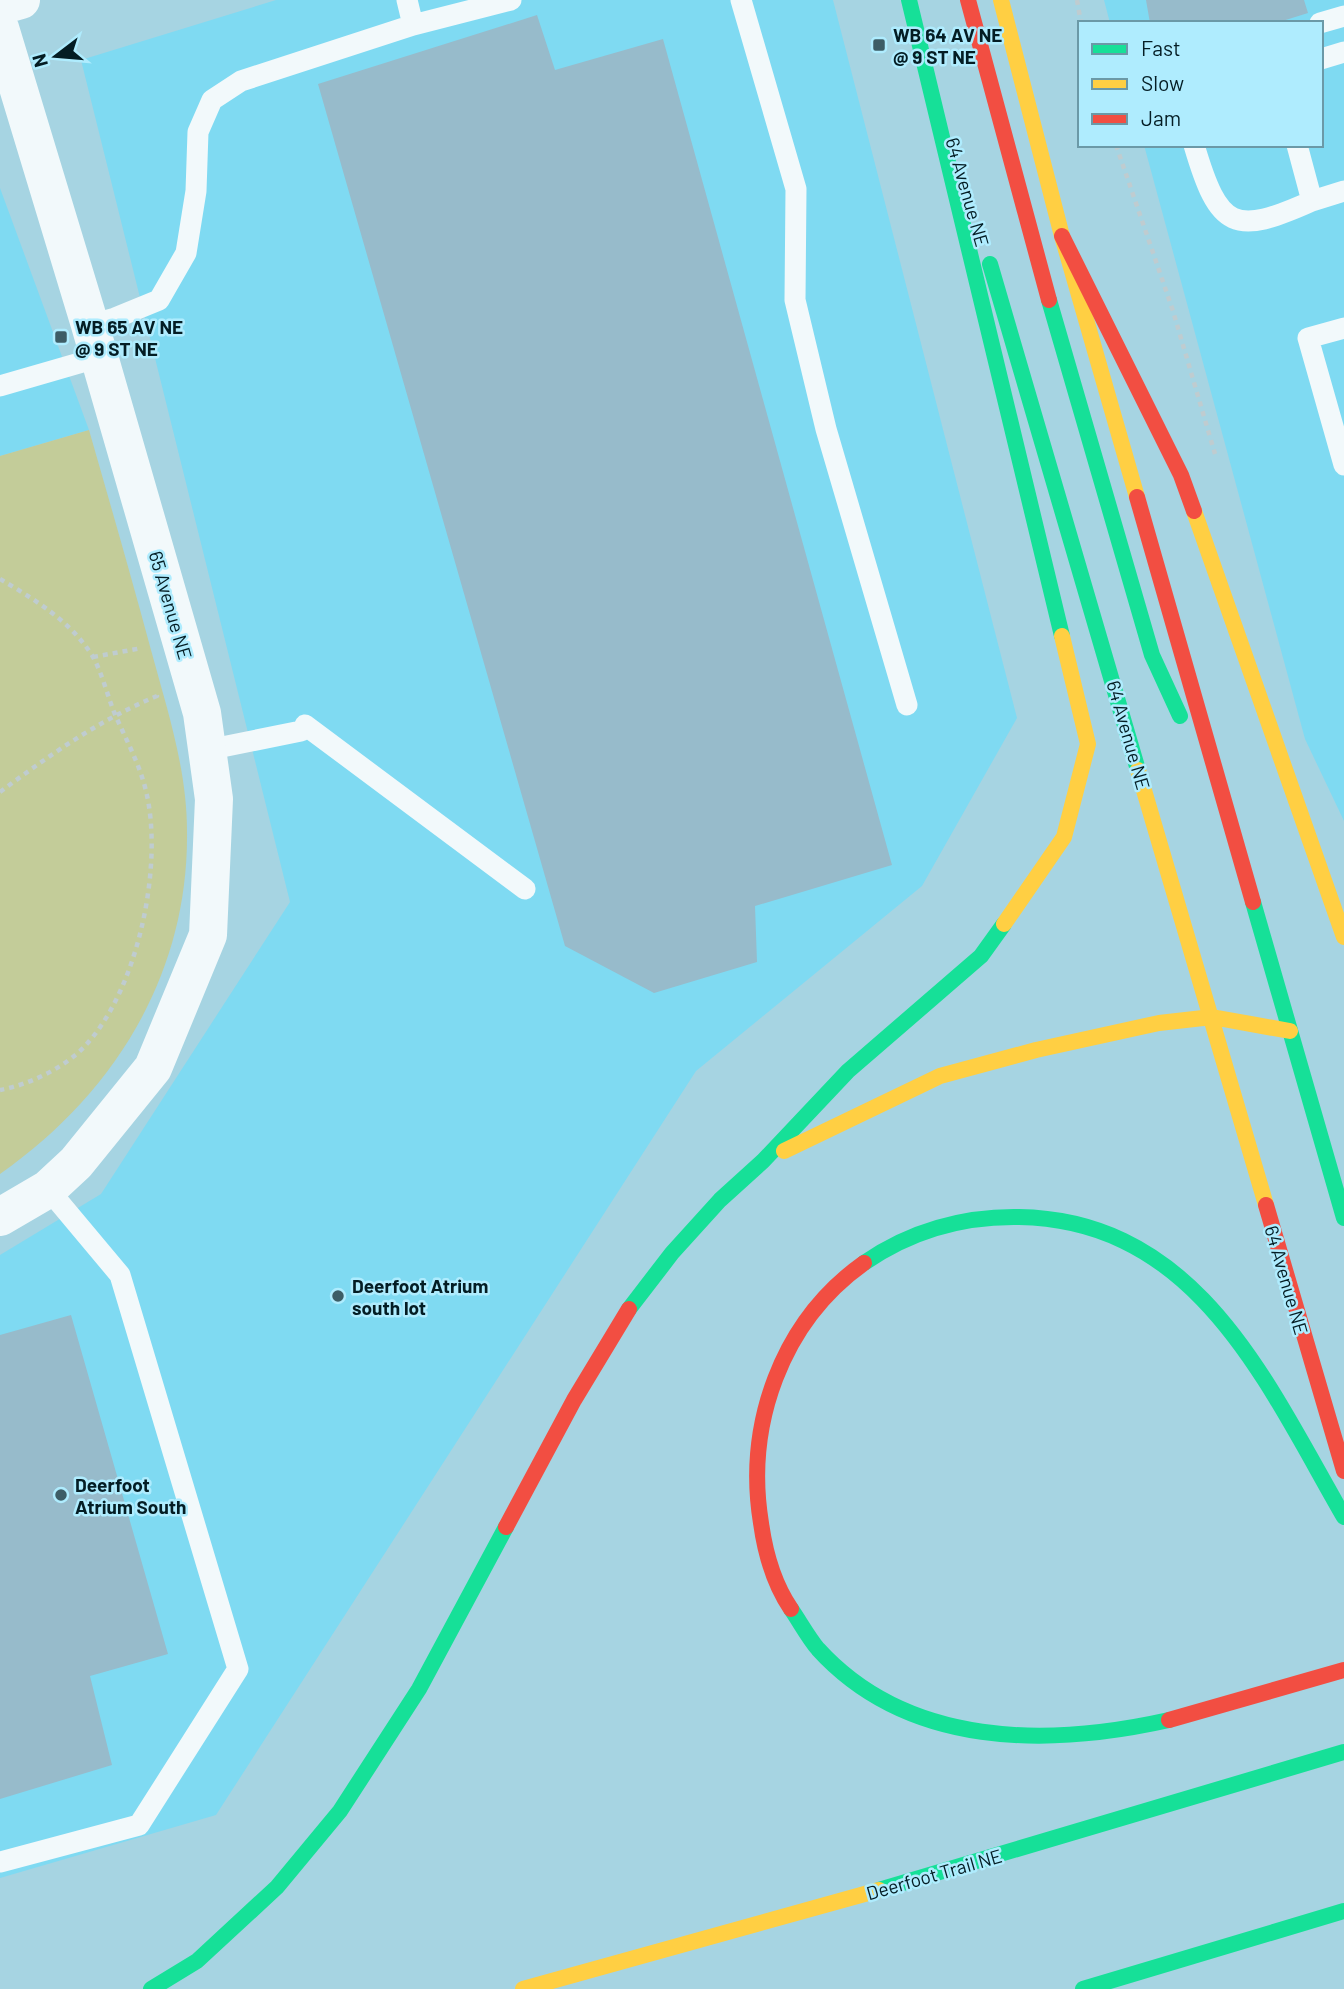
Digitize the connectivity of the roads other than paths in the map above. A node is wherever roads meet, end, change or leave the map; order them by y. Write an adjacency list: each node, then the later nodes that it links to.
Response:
1 (21, 0): 9 (street)
2 (407, 0): 12 (lane)
3 (512, 0): 12 (lane)
4 (741, 0): 26 (lane)
5 (911, 0): 31 (main road, 64 Avenue NE); 33 (main road)
6 (968, 0): 28 (main road)
7 (1000, 0): 14 (main road)
8 (1009, 0): 14 (main road)
9 (0, 6)
10 (1344, 16): 11 (lane)
11 (1323, 22)
12 (413, 25): 23 (lane)
13 (0, 28): 23 (street, 65 Avenue NE)
14 (1010, 42): 21 (main road)
15 (1344, 52): 16 (lane)
16 (1323, 57)
17 (1195, 147): 20 (lane)
18 (1298, 147): 20 (lane)
19 (1344, 191): 20 (lane)
20 (1312, 201)
21 (1062, 236): 28 (main road); 30 (main road)
22 (1344, 328): 25 (lane)
23 (95, 341): 24 (lane); 27 (street, 65 Avenue NE)
24 (0, 386)
25 (1344, 465)
26 (907, 705)
27 (207, 750): 29 (lane); 34 (street, 65 Avenue NE)
28 (1231, 826): 32 (main road)
29 (525, 890)
30 (1344, 937)
31 (1212, 1017): 32 (main road); 33 (main road); 37 (main road, 64 Avenue NE)
32 (1290, 1031): 36 (main road)
33 (763, 1161): 43 (main road)
34 (48, 1189): 35 (street, 65 Avenue NE); 41 (lane)
35 (0, 1217)
36 (1344, 1219)
37 (1344, 1471)
38 (1344, 1517): 39 (main road)
39 (1344, 1670)
40 (1344, 1752): 44 (main road, Deerfoot Trail NE)
41 (0, 1862)
42 (1344, 1911): 45 (main road)
43 (151, 1989)
44 (523, 1989)
45 (1083, 1989)

